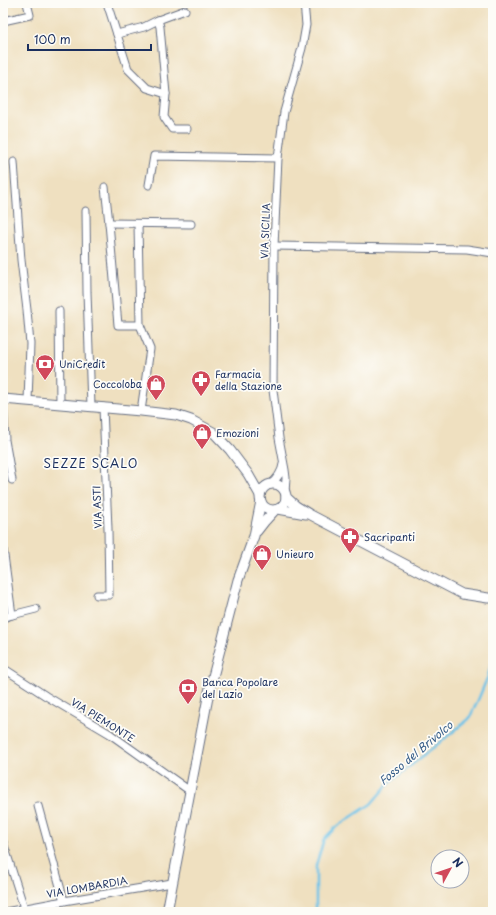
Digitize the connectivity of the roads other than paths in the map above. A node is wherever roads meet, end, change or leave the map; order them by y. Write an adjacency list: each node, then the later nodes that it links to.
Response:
1 (27, 3): 6 (street)
2 (107, 3): 7 (street)
3 (304, 3): 10 (street, VIA SICILIA)
4 (185, 10): 5 (street)
5 (158, 20): 7 (street); 8 (street)
6 (3, 21)
7 (117, 34): 8 (street)
8 (166, 94): 9 (street)
9 (187, 129)
10 (278, 158): 12 (street); 18 (street, VIA SICILIA)
11 (14, 162): 23 (street)
12 (149, 185)
13 (105, 187): 15 (street)
14 (86, 211): 25 (street)
15 (109, 223): 16 (street); 21 (street)
16 (138, 224): 17 (street); 21 (street)
17 (191, 224)
18 (274, 246): 19 (street); 28 (street, VIA SICILIA)
19 (493, 253)
20 (59, 311): 24 (street)
21 (140, 325): 27 (street)
22 (3, 400): 23 (street); 30 (street)
23 (28, 401): 24 (street)
24 (60, 404): 25 (street)
25 (91, 406): 26 (street)
26 (103, 408): 27 (street); 38 (street, VIA ASTI)
27 (140, 410): 29 (street)
28 (284, 462): 31 (street); 32 (street, VIA SICILIA)
29 (248, 474): 31 (street); 33 (street)
30 (12, 480)
31 (269, 485): 32 (street); 33 (street)
32 (285, 495): 34 (street); 35 (street)
33 (261, 498): 34 (street); 36 (street)
34 (276, 510): 35 (street); 36 (street)
35 (309, 514): 39 (street)
36 (254, 536): 44 (street)
37 (3, 548): 41 (street)
38 (97, 595)
39 (491, 598)
40 (36, 609): 41 (street)
41 (12, 615): 42 (street)
42 (3, 618)
43 (3, 668): 44 (street, VIA PIEMONTE)
44 (190, 791): 47 (street)
45 (38, 806): 48 (street)
46 (3, 842): 50 (street)
47 (172, 883): 48 (street, VIA LOMBARDIA); 53 (street)
48 (64, 901): 49 (street, VIA LOMBARDIA)
49 (54, 903): 50 (street, VIA LOMBARDIA); 52 (street)
50 (24, 908): 51 (street, VIA LOMBARDIA)
51 (5, 912)
52 (56, 912)
53 (168, 912)

